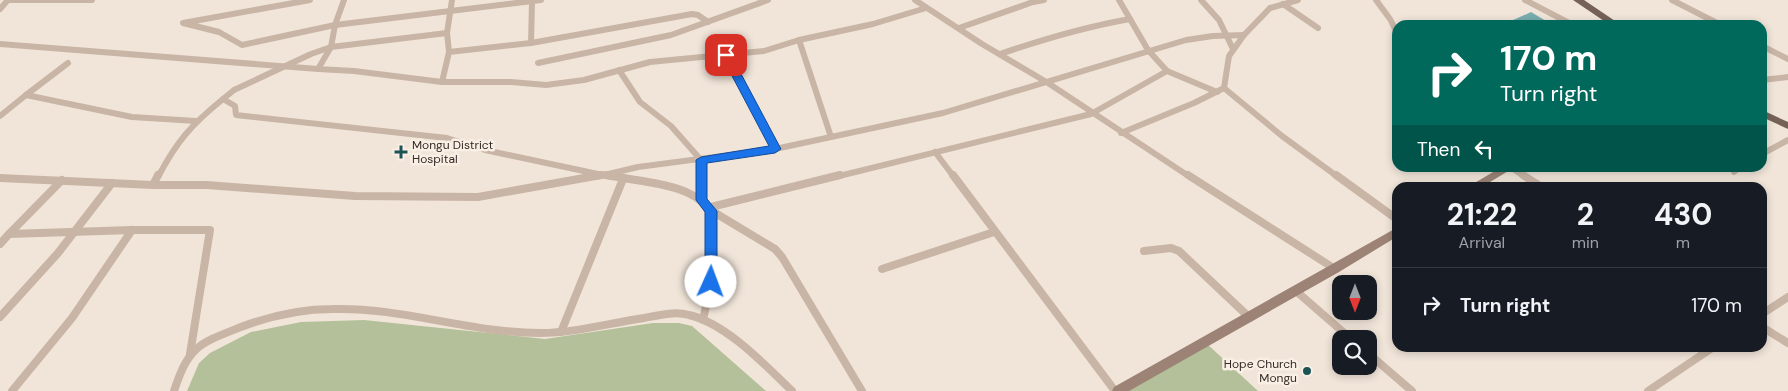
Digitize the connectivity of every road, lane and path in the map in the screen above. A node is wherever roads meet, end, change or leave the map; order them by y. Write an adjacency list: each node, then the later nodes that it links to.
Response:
1 (92, 0): 16 (street)
2 (310, 0): 29 (street)
3 (344, 0): 29 (street)
4 (452, 0): 22 (street)
5 (541, 0): 17 (street)
6 (768, 0): 27 (street)
7 (916, 0): 20 (street)
8 (1044, 0): 30 (street)
9 (1119, 0): 23 (street)
10 (1201, 0): 33 (street)
11 (1298, 0): 19 (street)
12 (1376, 0): 28 (street)
13 (1525, 0): 24 (street)
14 (1578, 0): 25 (main road)
15 (1672, 0): 26 (street)
16 (8, 1): 18 (street); 21 (street)
17 (532, 1): 22 (street); 36 (street)
18 (0, 2)
19 (1283, 4): 31 (street); 34 (street)
20 (926, 8): 30 (street); 35 (street)
21 (0, 9)
22 (450, 11): 29 (street); 32 (street)
23 (1130, 19): 41 (street); 43 (street)
24 (1563, 20)
25 (1608, 20)
26 (1712, 20)
27 (708, 22): 36 (street); 47 (street)
28 (1392, 23)
29 (335, 26): 38 (street)
30 (959, 28): 43 (street)
31 (1318, 28)
32 (447, 34): 38 (street); 42 (street)
33 (1226, 35): 34 (street); 40 (street); 41 (street)
34 (1244, 35): 40 (street)
35 (799, 40): 44 (street); 66 (street)
36 (531, 43): 42 (street)
37 (0, 44): 48 (street)
38 (331, 47): 48 (street); 49 (street)
39 (1767, 48): 45 (street)
40 (1233, 49): 56 (street)
41 (1148, 50): 51 (street); 55 (street)
42 (449, 52): 54 (street)
43 (1000, 54): 55 (street)
44 (726, 55): 50 (street); 68 (street)
45 (1788, 59)
46 (68, 63): 58 (street)
47 (538, 63)
48 (284, 66): 49 (street); 59 (street)
49 (318, 69): 54 (street)
50 (618, 70): 54 (street); 71 (street)
51 (1167, 71): 57 (street); 60 (street)
52 (1788, 77): 53 (street)
53 (1767, 79)
54 (442, 82)
55 (1048, 83): 60 (street); 66 (street)
56 (1224, 88): 57 (street); 84 (street)
57 (1217, 92): 65 (street)
58 (26, 96): 61 (street); 63 (street)
59 (223, 99): 63 (street); 74 (street)
60 (1091, 114): 65 (street); 70 (street)
61 (0, 116)
62 (1767, 116): 64 (main road)
63 (196, 121): 81 (street)
64 (1788, 126)
65 (1121, 133): 93 (street)
66 (832, 137): 68 (street)
67 (1788, 140): 69 (street)
68 (775, 149): 71 (street)
69 (1767, 151)
70 (935, 152): 83 (street); 86 (street)
71 (701, 160): 74 (street); 82 (street)
72 (1500, 172): 78 (main road)
73 (1518, 172): 79 (street)
74 (605, 175): 76 (street); 81 (street)
75 (0, 178): 77 (street)
76 (623, 179): 82 (street); 102 (street)
77 (62, 180): 80 (street); 88 (street)
78 (1482, 182)
79 (1534, 182)
80 (112, 183): 81 (street); 87 (street)
81 (153, 185)
82 (702, 200): 83 (street)
83 (709, 210): 99 (street); 110 (street)
84 (1392, 216)
85 (132, 230): 87 (street); 105 (street); 107 (street)
86 (994, 232): 92 (street); 111 (street)
87 (73, 233): 88 (street); 97 (street)
88 (9, 234): 90 (street)
89 (1392, 235): 93 (main road)
90 (0, 244)
91 (1144, 251): 98 (street)
92 (882, 269)
93 (1334, 269): 94 (main road)
94 (1296, 291): 98 (main road); 100 (street)
95 (1788, 297): 96 (street)
96 (1767, 311)
97 (0, 317)
98 (1250, 318): 111 (main road)
99 (703, 320): 102 (street); 109 (street)
100 (1341, 330)
101 (1767, 330): 103 (street)
102 (562, 332): 105 (street)
103 (1788, 343)
104 (1706, 352): 113 (street)
105 (190, 354): 108 (street)
106 (1377, 361): 112 (street)
107 (12, 391)
108 (174, 391)
109 (792, 391)
110 (862, 391)
111 (1117, 391)
112 (1412, 391)
113 (1648, 391)

